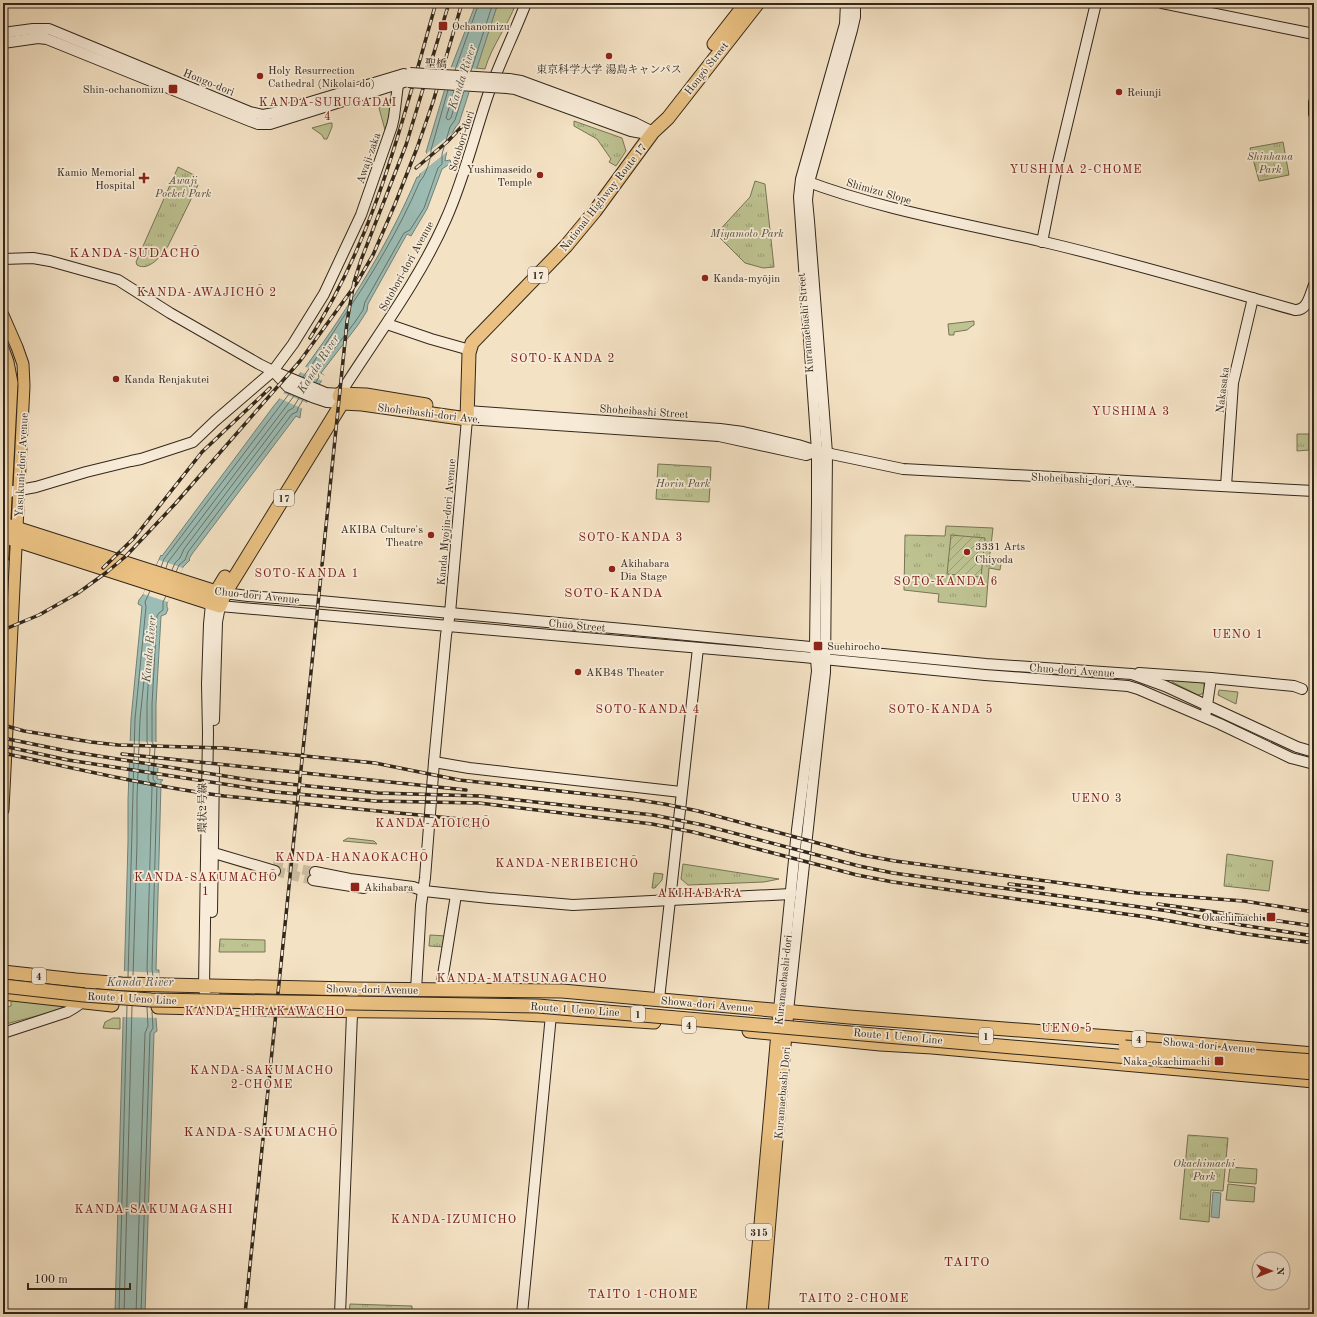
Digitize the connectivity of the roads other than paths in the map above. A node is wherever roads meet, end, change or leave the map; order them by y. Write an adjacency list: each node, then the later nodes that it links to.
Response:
1 (526, 3): 21 (street, Sotobori-dori Avenue)
2 (746, 3): 14 (highway, Hongō Street / 17)
3 (758, 3): 14 (highway, Hongō Street / 17)
4 (846, 3): 15 (street, Kuramaebashi Street)
5 (855, 3): 15 (street, Kuramaebashi Street)
6 (1096, 3): 16 (street)
7 (1162, 3): 9 (street)
8 (3, 33): 11 (street, Hongo-dori)
9 (1314, 34)
10 (3, 43): 11 (street, Hongo-dori)
11 (403, 79): 14 (street, 聖橋, bridge); 24 (street, Awaji-zaka)
12 (1314, 102): 13 (street)
13 (1314, 114)
14 (653, 132): 23 (highway, National Highway Route 17 / 17)
15 (805, 181): 16 (street, Shimizu Slope); 27 (street, Kuramaebashi Street)
16 (1042, 242): 19 (street, Shimizu Slope)
17 (3, 259): 24 (street)
18 (1314, 285): 19 (street, Shimizu Slope)
19 (1253, 298): 28 (street, Nakasaka)
20 (3, 315): 29 (main road, Yasukuni-dori Avenue)
21 (387, 324): 23 (street); 25 (street, Sotobori-dori Avenue)
22 (3, 348): 31 (main road, Yasukuni-dori Avenue)
23 (470, 350): 26 (highway)
24 (273, 371): 25 (street); 29 (street, Awaji-zaka)
25 (341, 399): 26 (highway, Shoheibashi-dori Ave.); 35 (highway, 17)
26 (467, 415): 27 (street, Shoheibashi-dori Ave.); 36 (street, Kanda Myojin-dori Avenue)
27 (822, 452): 28 (street); 38 (street, Kuramaebashi Street)
28 (1226, 486): 30 (street)
29 (20, 490): 31 (street, Awaji-zaka); 33 (main road, Yasukuni-dori Avenue)
30 (1314, 491)
31 (5, 492): 32 (main road, Yasukuni-dori Avenue)
32 (4, 530): 33 (highway, Chuo-dori Avenue); 34 (main road, Yasukuni-dori Avenue)
33 (18, 535): 35 (highway, Chuo-dori Avenue); 50 (main road, Yasukuni-dori Avenue)
34 (3, 557)
35 (218, 599): 36 (street, Chuo-dori Avenue); 37 (street, Chuo-dori Avenue); 51 (street, 環状2号線)
36 (450, 613): 37 (street, Kanda Myojin-dori Avenue); 38 (street, Chūō Street)
37 (448, 626): 39 (street, Chūō Street); 47 (street, Kanda Myojin-dori Avenue)
38 (820, 647): 40 (street, Kuramaebashi-dori); 41 (street, Chuo-dori Avenue)
39 (698, 648): 40 (street, Chūō Street); 49 (street)
40 (820, 658): 45 (street, Chuo-dori Avenue); 55 (street, Kuramaebashi-dori); 72 (street, Kuramaebashi-dori)
41 (1132, 674): 42 (street); 44 (street, Chuo-dori Avenue)
42 (1210, 678): 43 (street); 44 (street)
43 (1302, 689)
44 (1207, 706): 45 (street); 46 (street, Chuo-dori Avenue)
45 (1205, 718): 48 (street, Chuo-dori Avenue)
46 (1314, 752)
47 (434, 762): 49 (street); 54 (street, Kanda Myojin-dori Avenue)
48 (1314, 764)
49 (681, 792): 57 (street)
50 (3, 810)
51 (211, 849): 52 (street); 64 (street, 環状2号線)
52 (274, 867)
53 (314, 876): 54 (street)
54 (424, 891): 56 (street); 65 (street, Kanda Myojin-dori Avenue)
55 (791, 894): 57 (street); 72 (street, Kuramaebashi-dori)
56 (456, 895): 57 (street); 66 (street)
57 (670, 900): 68 (street)
58 (3, 972): 60 (highway, Showa-dori Avenue / 4)
59 (3, 978): 80 (highway, Route 1 Ueno Line / 1, bridge)
60 (93, 981): 64 (highway, Showa-dori Avenue / 4); 69 (street)
61 (3, 986): 81 (highway, Route 1 Ueno Line / 1, bridge)
62 (281, 987): 63 (highway, Showa-dori Avenue / 4); 64 (highway, Showa-dori Avenue / 4); 73 (highway)
63 (353, 989): 65 (highway, Showa-dori Avenue / 4); 73 (street)
64 (206, 990): 69 (highway, Showa-dori Avenue / 4); 71 (street); 71 (highway, Showa-dori Avenue / 4)
65 (416, 990): 66 (highway, Showa-dori Avenue / 4)
66 (442, 990): 68 (highway, Showa-dori Avenue / 4)
67 (3, 993): 70 (highway, Showa-dori Avenue / 4)
68 (659, 999): 72 (highway, Showa-dori Avenue / 4)
69 (83, 1002): 70 (highway, Showa-dori Avenue / 4)
70 (66, 1006): 75 (street)
71 (269, 1010): 73 (highway, Showa-dori Avenue / 4)
72 (784, 1010): 77 (main road, Kuramaebashi-dori / 315); 78 (highway, Showa-dori Avenue / 4)
73 (353, 1011): 74 (highway, Showa-dori Avenue / 4); 85 (street)
74 (551, 1015): 77 (highway, Showa-dori Avenue / 4); 86 (street)
75 (3, 1033)
76 (963, 1033): 79 (highway, Showa-dori Avenue / 4)
77 (782, 1034): 79 (highway, Showa-dori Avenue / 4); 87 (main road, Kuramaebashi-dori / 315); 88 (main road, Kuramaebashi Dori / 315)
78 (1314, 1054)
79 (1017, 1055): 84 (highway, Showa-dori Avenue / 4)
80 (1314, 1061)
81 (1271, 1069): 82 (highway, bridge); 83 (highway, Route 1 Ueno Line / 1, bridge)
82 (1314, 1069)
83 (1314, 1073)
84 (1314, 1081)
85 (340, 1314)
86 (522, 1314)
87 (752, 1314)
88 (762, 1314)

